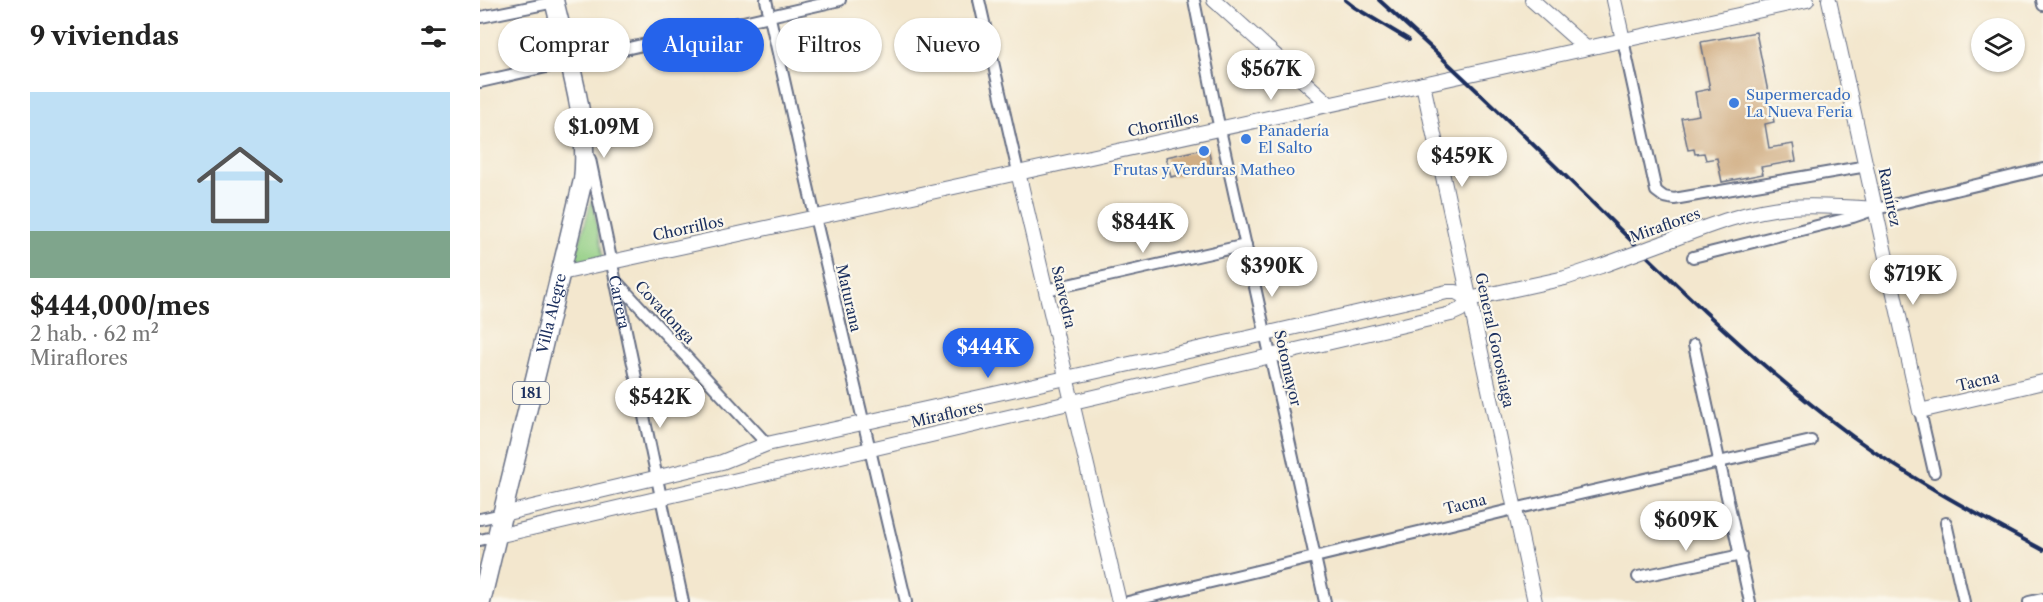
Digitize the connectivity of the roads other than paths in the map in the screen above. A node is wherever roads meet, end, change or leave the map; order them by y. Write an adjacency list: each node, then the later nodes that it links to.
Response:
1 (766, 0): 13 (street, Maturana)
2 (840, 0): 13 (street)
3 (979, 0): 28 (street, Saavedra)
4 (1194, 0): 25 (street, Sotomayor)
5 (1214, 0): 23 (main road)
6 (1532, 0): 18 (main road)
7 (1614, 0): 16 (main road)
8 (1807, 0): 16 (main road, Chorrillos)
9 (1829, 0): 26 (main road, Ramírez)
10 (2042, 0): 12 (street)
11 (555, 1): 14 (street); 15 (highway, Carrera / 181)
12 (2043, 5)
13 (770, 16): 17 (street); 30 (street, Maturana)
14 (481, 17)
15 (559, 18)
16 (1623, 40): 18 (main road, Chorrillos); 26 (street)
17 (630, 47)
18 (1586, 48): 22 (main road, Chorrillos)
19 (522, 72): 21 (street)
20 (570, 72): 24 (highway, Carrera / 181)
21 (480, 82)
22 (1423, 84): 23 (main road, Chorrillos); 37 (main road, General Gorostiaga)
23 (1329, 104): 25 (main road, Chorrillos)
24 (583, 128): 33 (street, Carrera); 34 (highway, Villa Alegre / 181)
25 (1220, 128): 28 (main road, Chorrillos); 31 (street, Sotomayor)
26 (1867, 166): 29 (main road, Ramírez)
27 (2043, 169): 29 (street, Miraflores)
28 (1018, 172): 30 (main road, Chorrillos); 36 (main road, Saavedra)
29 (1876, 208): 32 (street, Miraflores); 37 (main road, Miraflores, bridge); 44 (main road, Ramírez)
30 (815, 217): 33 (main road, Chorrillos); 45 (street, Maturana)
31 (1246, 245): 36 (street); 38 (street, Sotomayor)
32 (1693, 257)
33 (611, 262): 34 (main road, Chorrillos); 35 (street, Carrera)
34 (561, 273): 54 (highway, Villa Alegre / 181)
35 (615, 279): 47 (street, Covadonga); 51 (street, Carrera)
36 (1046, 290): 41 (main road, Saavedra)
37 (1469, 299): 38 (main road, Miraflores); 40 (main road, Miraflores); 53 (main road, General Gorostiaga)
38 (1265, 334): 40 (street, Sotomayor); 41 (main road, Miraflores)
39 (1694, 345): 49 (street)
40 (1270, 357): 43 (main road, Miraflores); 59 (street, Sotomayor)
41 (1066, 378): 43 (main road, Saavedra); 45 (main road, Miraflores)
42 (2043, 382): 44 (main road, Tacna)
43 (1072, 402): 48 (main road, Miraflores); 65 (main road, Saavedra)
44 (1920, 411): 50 (street, Ramírez)
45 (863, 422): 47 (main road, Miraflores); 48 (street, Maturana)
46 (1811, 441): 49 (street, Tacna)
47 (767, 444): 51 (main road, Miraflores)
48 (869, 448): 52 (main road, Miraflores); 64 (street, Maturana)
49 (1718, 461): 53 (street, Tacna); 58 (street)
50 (1934, 472)
51 (655, 478): 52 (street, Carrera); 54 (main road, Miraflores)
52 (659, 498): 57 (main road, Miraflores); 63 (street, Carrera)
53 (1514, 509): 59 (street, Tacna); 68 (main road, General Gorostiaga)
54 (503, 514): 55 (street); 57 (highway, Villa Alegre / 181)
55 (480, 519)
56 (1946, 523): 70 (street)
57 (489, 538): 62 (highway, Villa Alegre / 181)
58 (1741, 555): 60 (street); 69 (street)
59 (1315, 558): 66 (street, Tacna); 67 (street, Sotomayor)
60 (1638, 576)
61 (2043, 599): 71 (street)
62 (481, 602)
63 (683, 602)
64 (906, 602)
65 (1119, 602)
66 (1128, 602)
67 (1325, 602)
68 (1535, 602)
69 (1750, 602)
70 (1964, 602)
71 (2029, 602)

